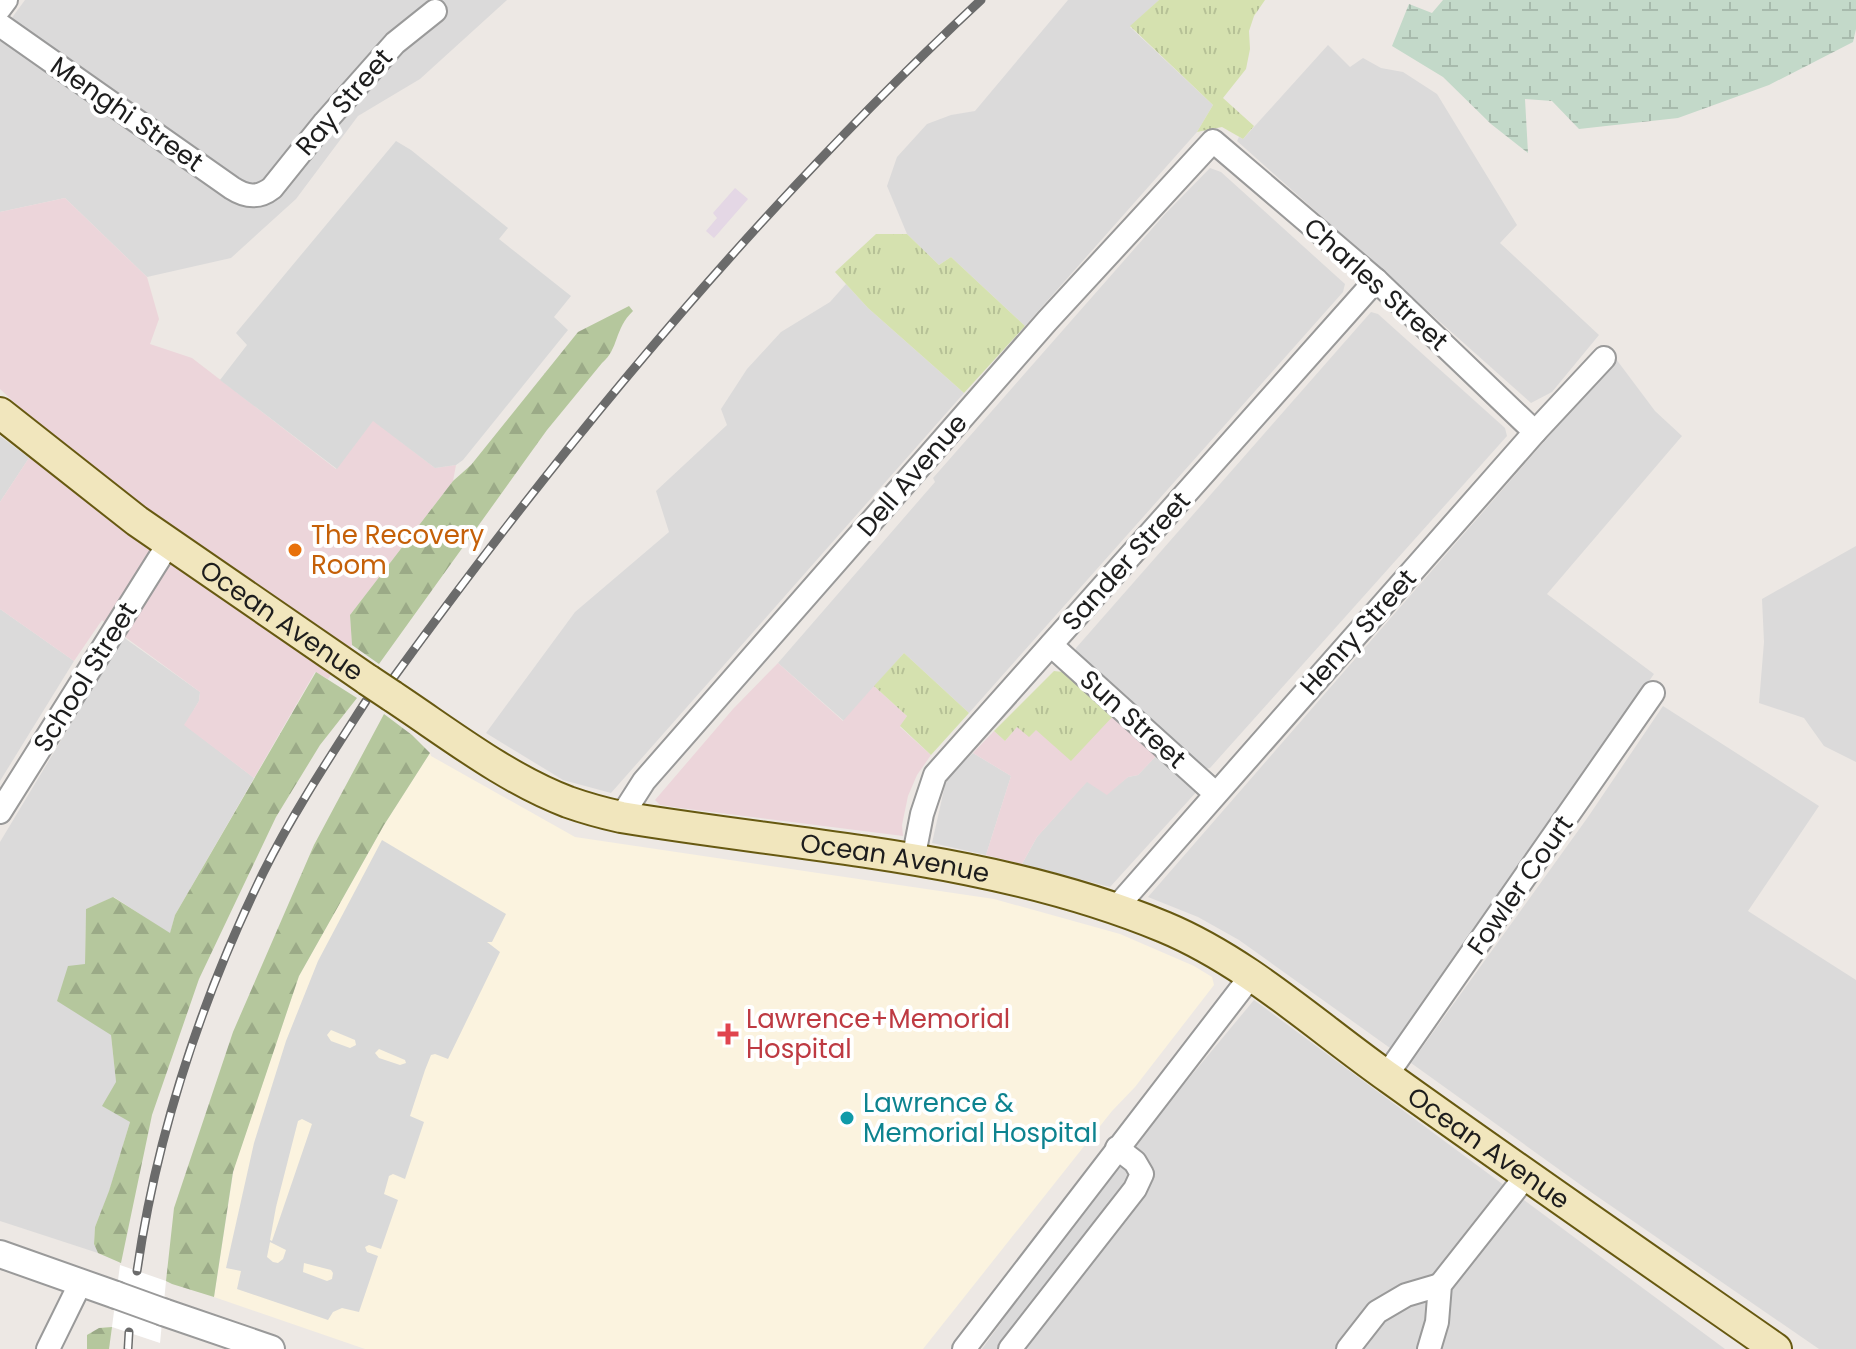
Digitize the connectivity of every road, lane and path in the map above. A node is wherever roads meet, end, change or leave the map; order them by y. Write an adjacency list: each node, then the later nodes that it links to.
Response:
1 (6, 0): 2 (street)
2 (0, 8)
3 (435, 11): 6 (street, Ray Street)
4 (0, 25): 6 (street, Menghi Street)
5 (1213, 141): 7 (street, Charles Street); 16 (street, Dell Avenue)
6 (256, 196)
7 (1376, 280): 10 (street, Charles Street); 12 (street, Sander Street)
8 (1604, 358): 10 (street, Henry Street)
9 (0, 413): 11 (main road, Ocean Avenue)
10 (1535, 432): 14 (street, Henry Street)
11 (169, 543): 15 (street, School Street); 16 (main road, Ocean Avenue)
12 (1051, 645): 14 (street, Sun Street); 17 (street, Sander Street)
13 (1653, 693): 20 (street, Fowler Court)
14 (1215, 793): 18 (street, Henry Street)
15 (0, 812)
16 (621, 817): 17 (main road, Ocean Avenue)
17 (913, 860): 18 (main road, Ocean Avenue)
18 (1115, 909): 19 (main road, Ocean Avenue)
19 (1251, 976): 20 (main road, Ocean Avenue); 21 (street)
20 (1386, 1076): 22 (main road, Ocean Avenue)
21 (1117, 1148): 28 (street); 29 (street)
22 (1526, 1176): 25 (street); 32 (main road, Ocean Avenue)
23 (0, 1254): 24 (street)
24 (81, 1282): 26 (street); 27 (street, bridge)
25 (1440, 1285): 30 (street); 31 (street)
26 (48, 1349)
27 (271, 1349)
28 (964, 1349)
29 (1010, 1349)
30 (1348, 1349)
31 (1429, 1349)
32 (1776, 1349)

